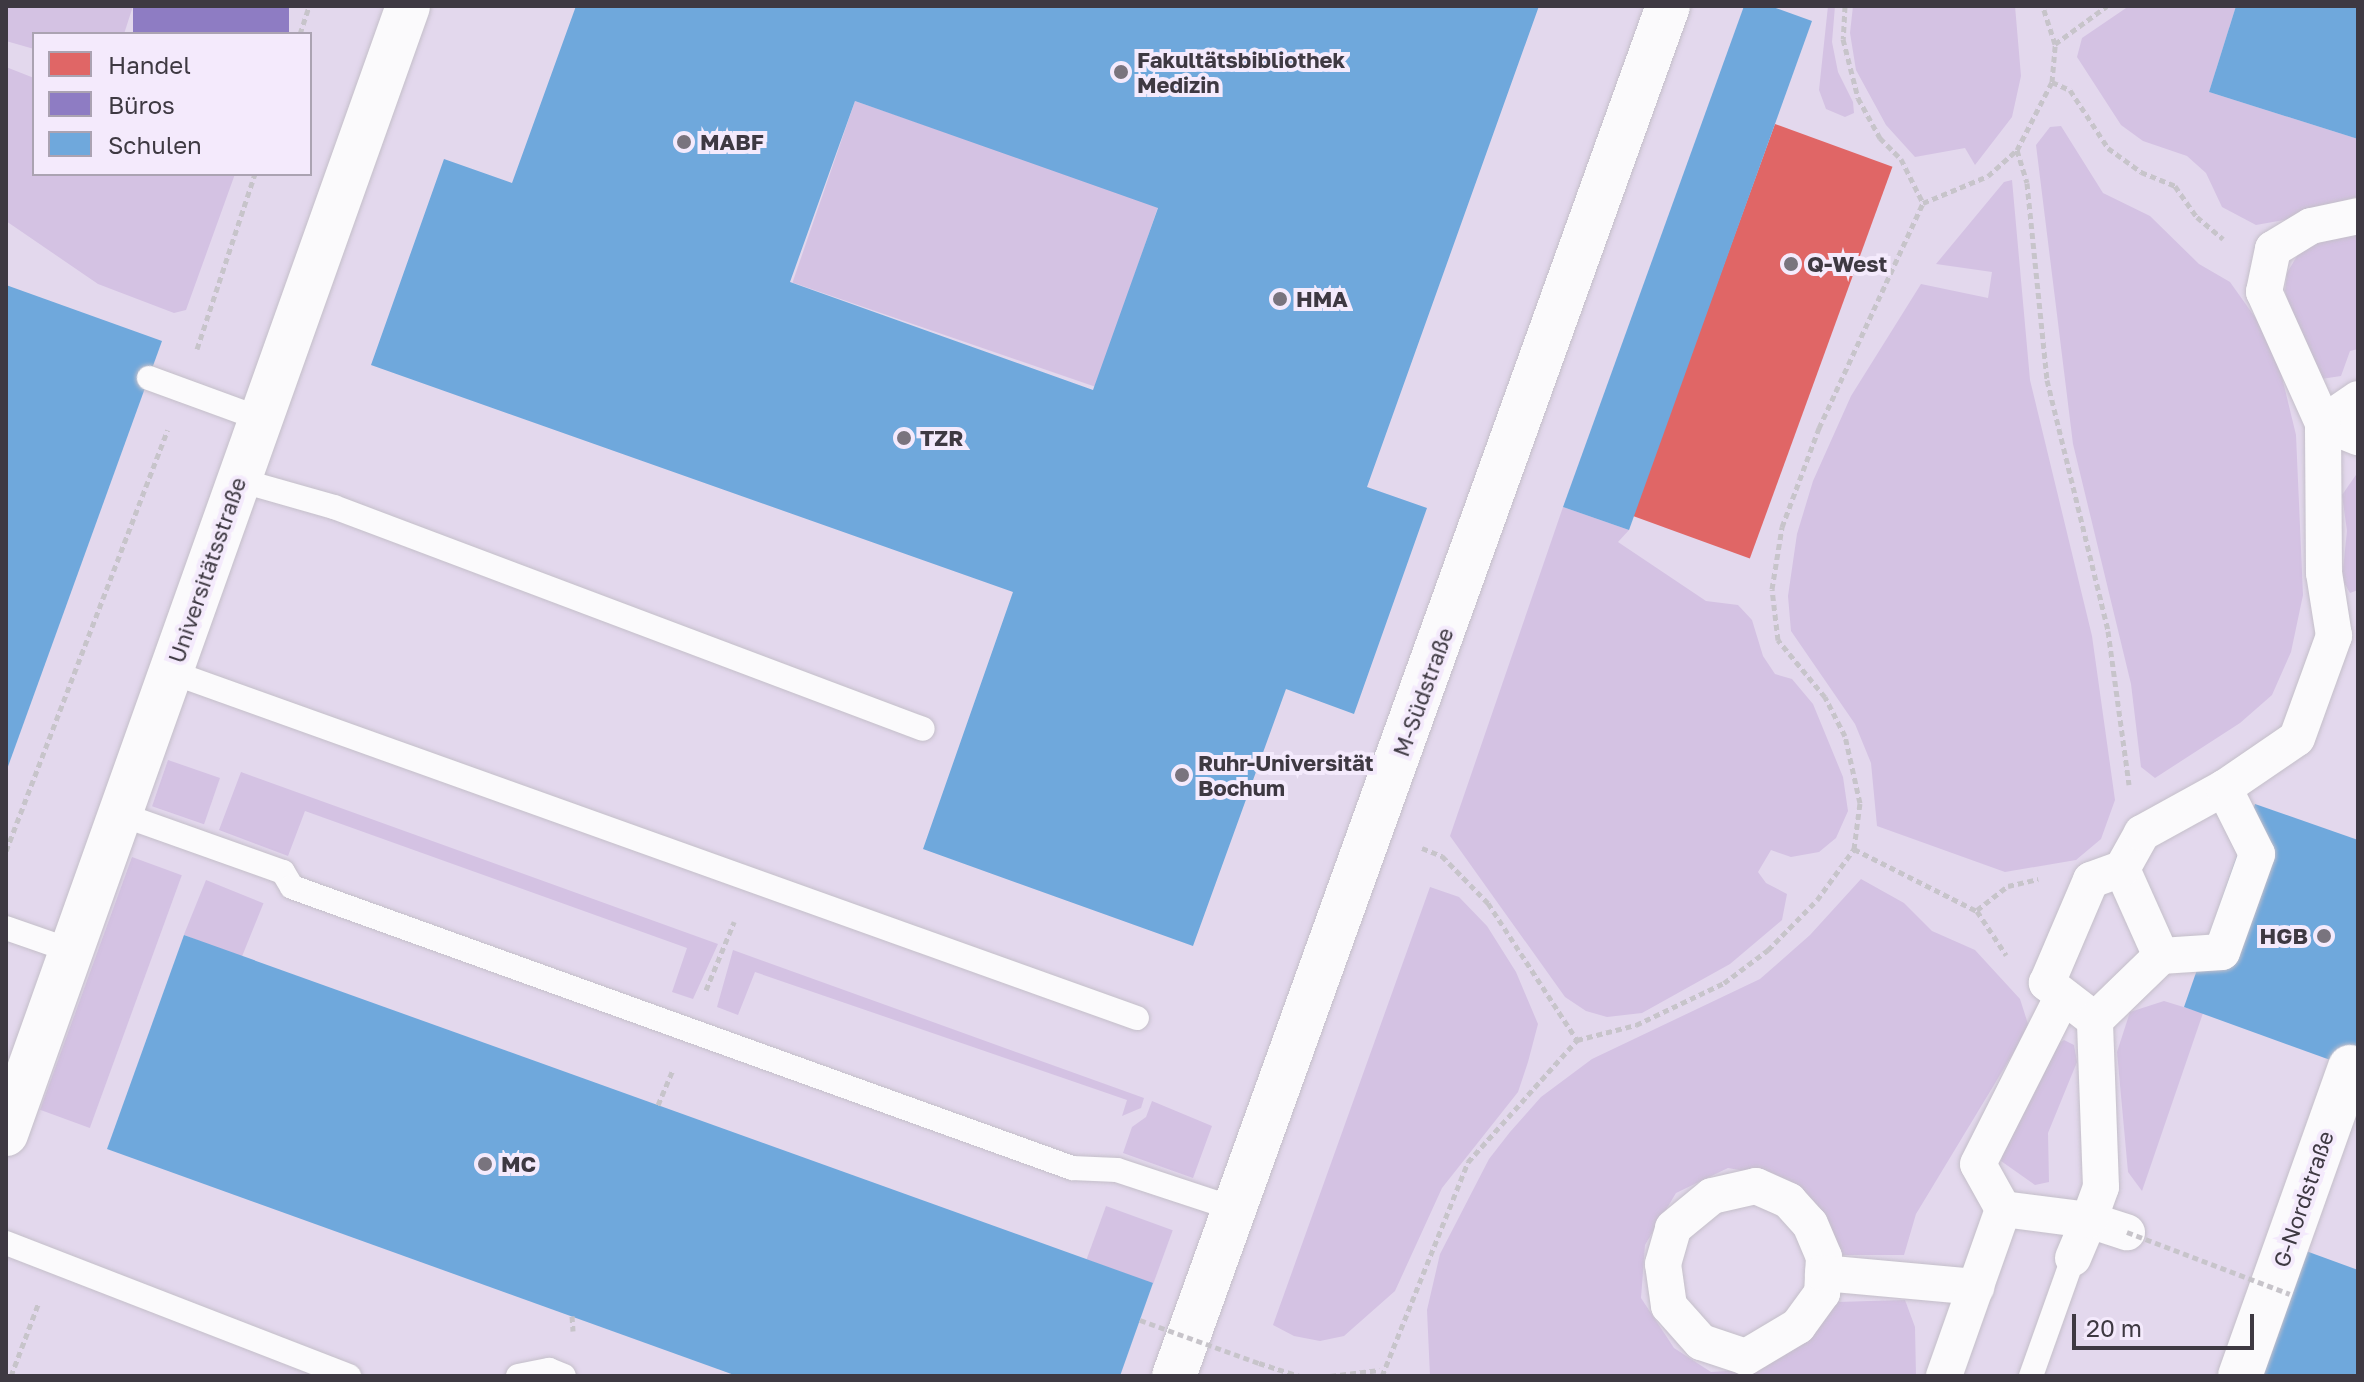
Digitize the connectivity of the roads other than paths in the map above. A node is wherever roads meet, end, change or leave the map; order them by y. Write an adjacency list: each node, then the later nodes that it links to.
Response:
1 (408, 6): 6 (street, Universitätsstraße)
2 (1668, 6): 23 (street, M-Südstraße)
3 (2358, 216): 7 (street)
4 (149, 378): 6 (lane)
5 (2358, 399): 7 (street)
6 (261, 419): 9 (street, Universitätsstraße)
7 (2323, 423): 8 (street); 12 (street)
8 (2358, 437)
9 (239, 480): 10 (street, Universitätsstraße); 11 (lane)
10 (171, 672): 13 (street, Universitätsstraße); 19 (lane)
11 (923, 729)
12 (2224, 788): 14 (street); 17 (street)
13 (120, 814): 16 (street, Universitätsstraße); 23 (lane)
14 (2095, 873): 17 (street); 18 (street)
15 (6, 928): 16 (lane)
16 (72, 951): 22 (street, Universitätsstraße)
17 (2161, 956): 20 (street)
18 (2046, 984): 20 (street); 24 (street)
19 (1137, 1018)
20 (2095, 1020): 25 (street)
21 (2350, 1067): 37 (street, G-Nordstraße)
22 (6, 1134)
23 (1235, 1209): 34 (street, M-Südstraße)
24 (2003, 1209): 25 (street); 30 (street)
25 (2089, 1220): 26 (street); 28 (street)
26 (2127, 1232)
27 (6, 1243): 31 (lane)
28 (2073, 1258): 36 (lane)
29 (1823, 1273): 29 (street); 30 (street)
30 (1976, 1287): 35 (street)
31 (349, 1376)
32 (518, 1376): 33 (lane)
33 (564, 1376)
34 (1174, 1376)
35 (1944, 1376)
36 (2031, 1376)
37 (2240, 1376)

